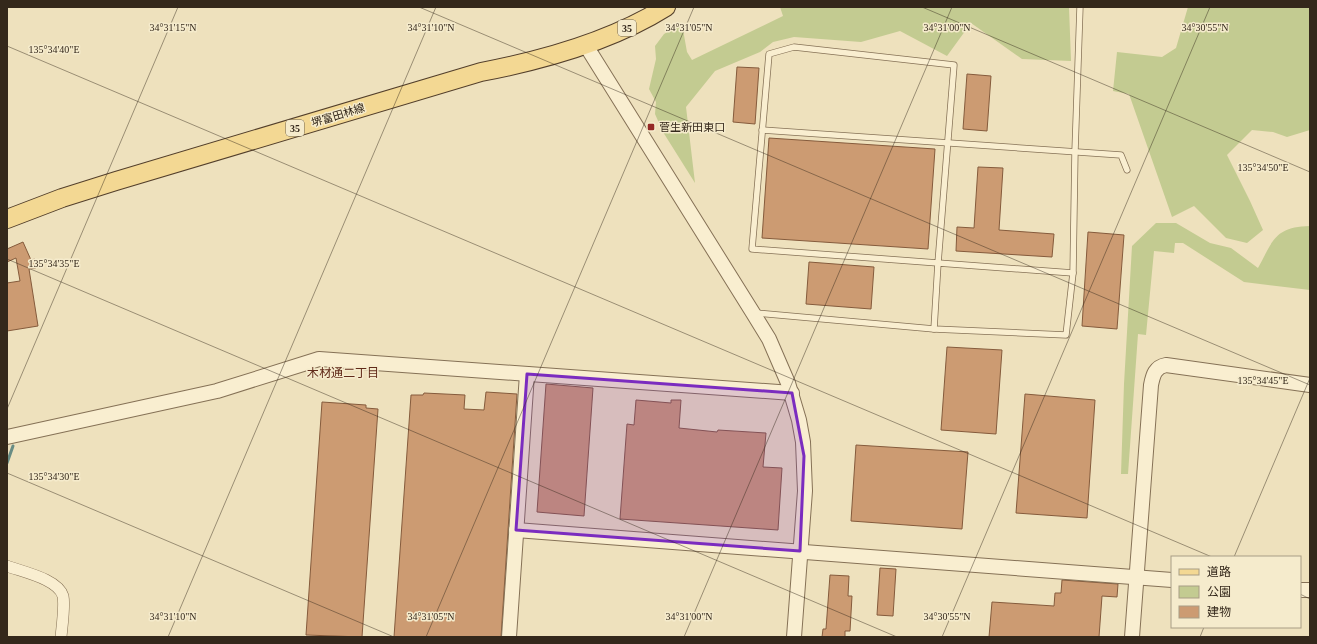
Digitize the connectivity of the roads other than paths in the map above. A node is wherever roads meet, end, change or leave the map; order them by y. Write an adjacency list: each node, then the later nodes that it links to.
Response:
1 (666, 7): 3 (main road, 堺富田林線 / 35)
2 (1080, 7): 6 (lane)
3 (585, 44): 8 (main road, 堺富田林線 / 35); 11 (street)
4 (762, 130): 5 (lane); 5 (lane); 9 (lane)
5 (948, 143): 6 (lane); 9 (lane)
6 (1075, 151): 7 (lane); 10 (lane)
7 (1127, 170)
8 (7, 219)
9 (938, 263): 10 (lane); 12 (lane)
10 (1073, 273): 12 (lane)
11 (753, 313): 12 (lane); 15 (street)
12 (934, 329)
13 (527, 374): 15 (street); 16 (street); 17 (street)
14 (1310, 385): 20 (street)
15 (792, 393): 18 (street)
16 (7, 437)
17 (516, 530): 18 (street); 23 (street)
18 (800, 551): 20 (street); 24 (street)
19 (7, 566): 22 (street)
20 (1137, 577): 21 (street); 25 (street)
21 (1171, 580)
22 (61, 637)
23 (509, 637)
24 (794, 637)
25 (1132, 637)

